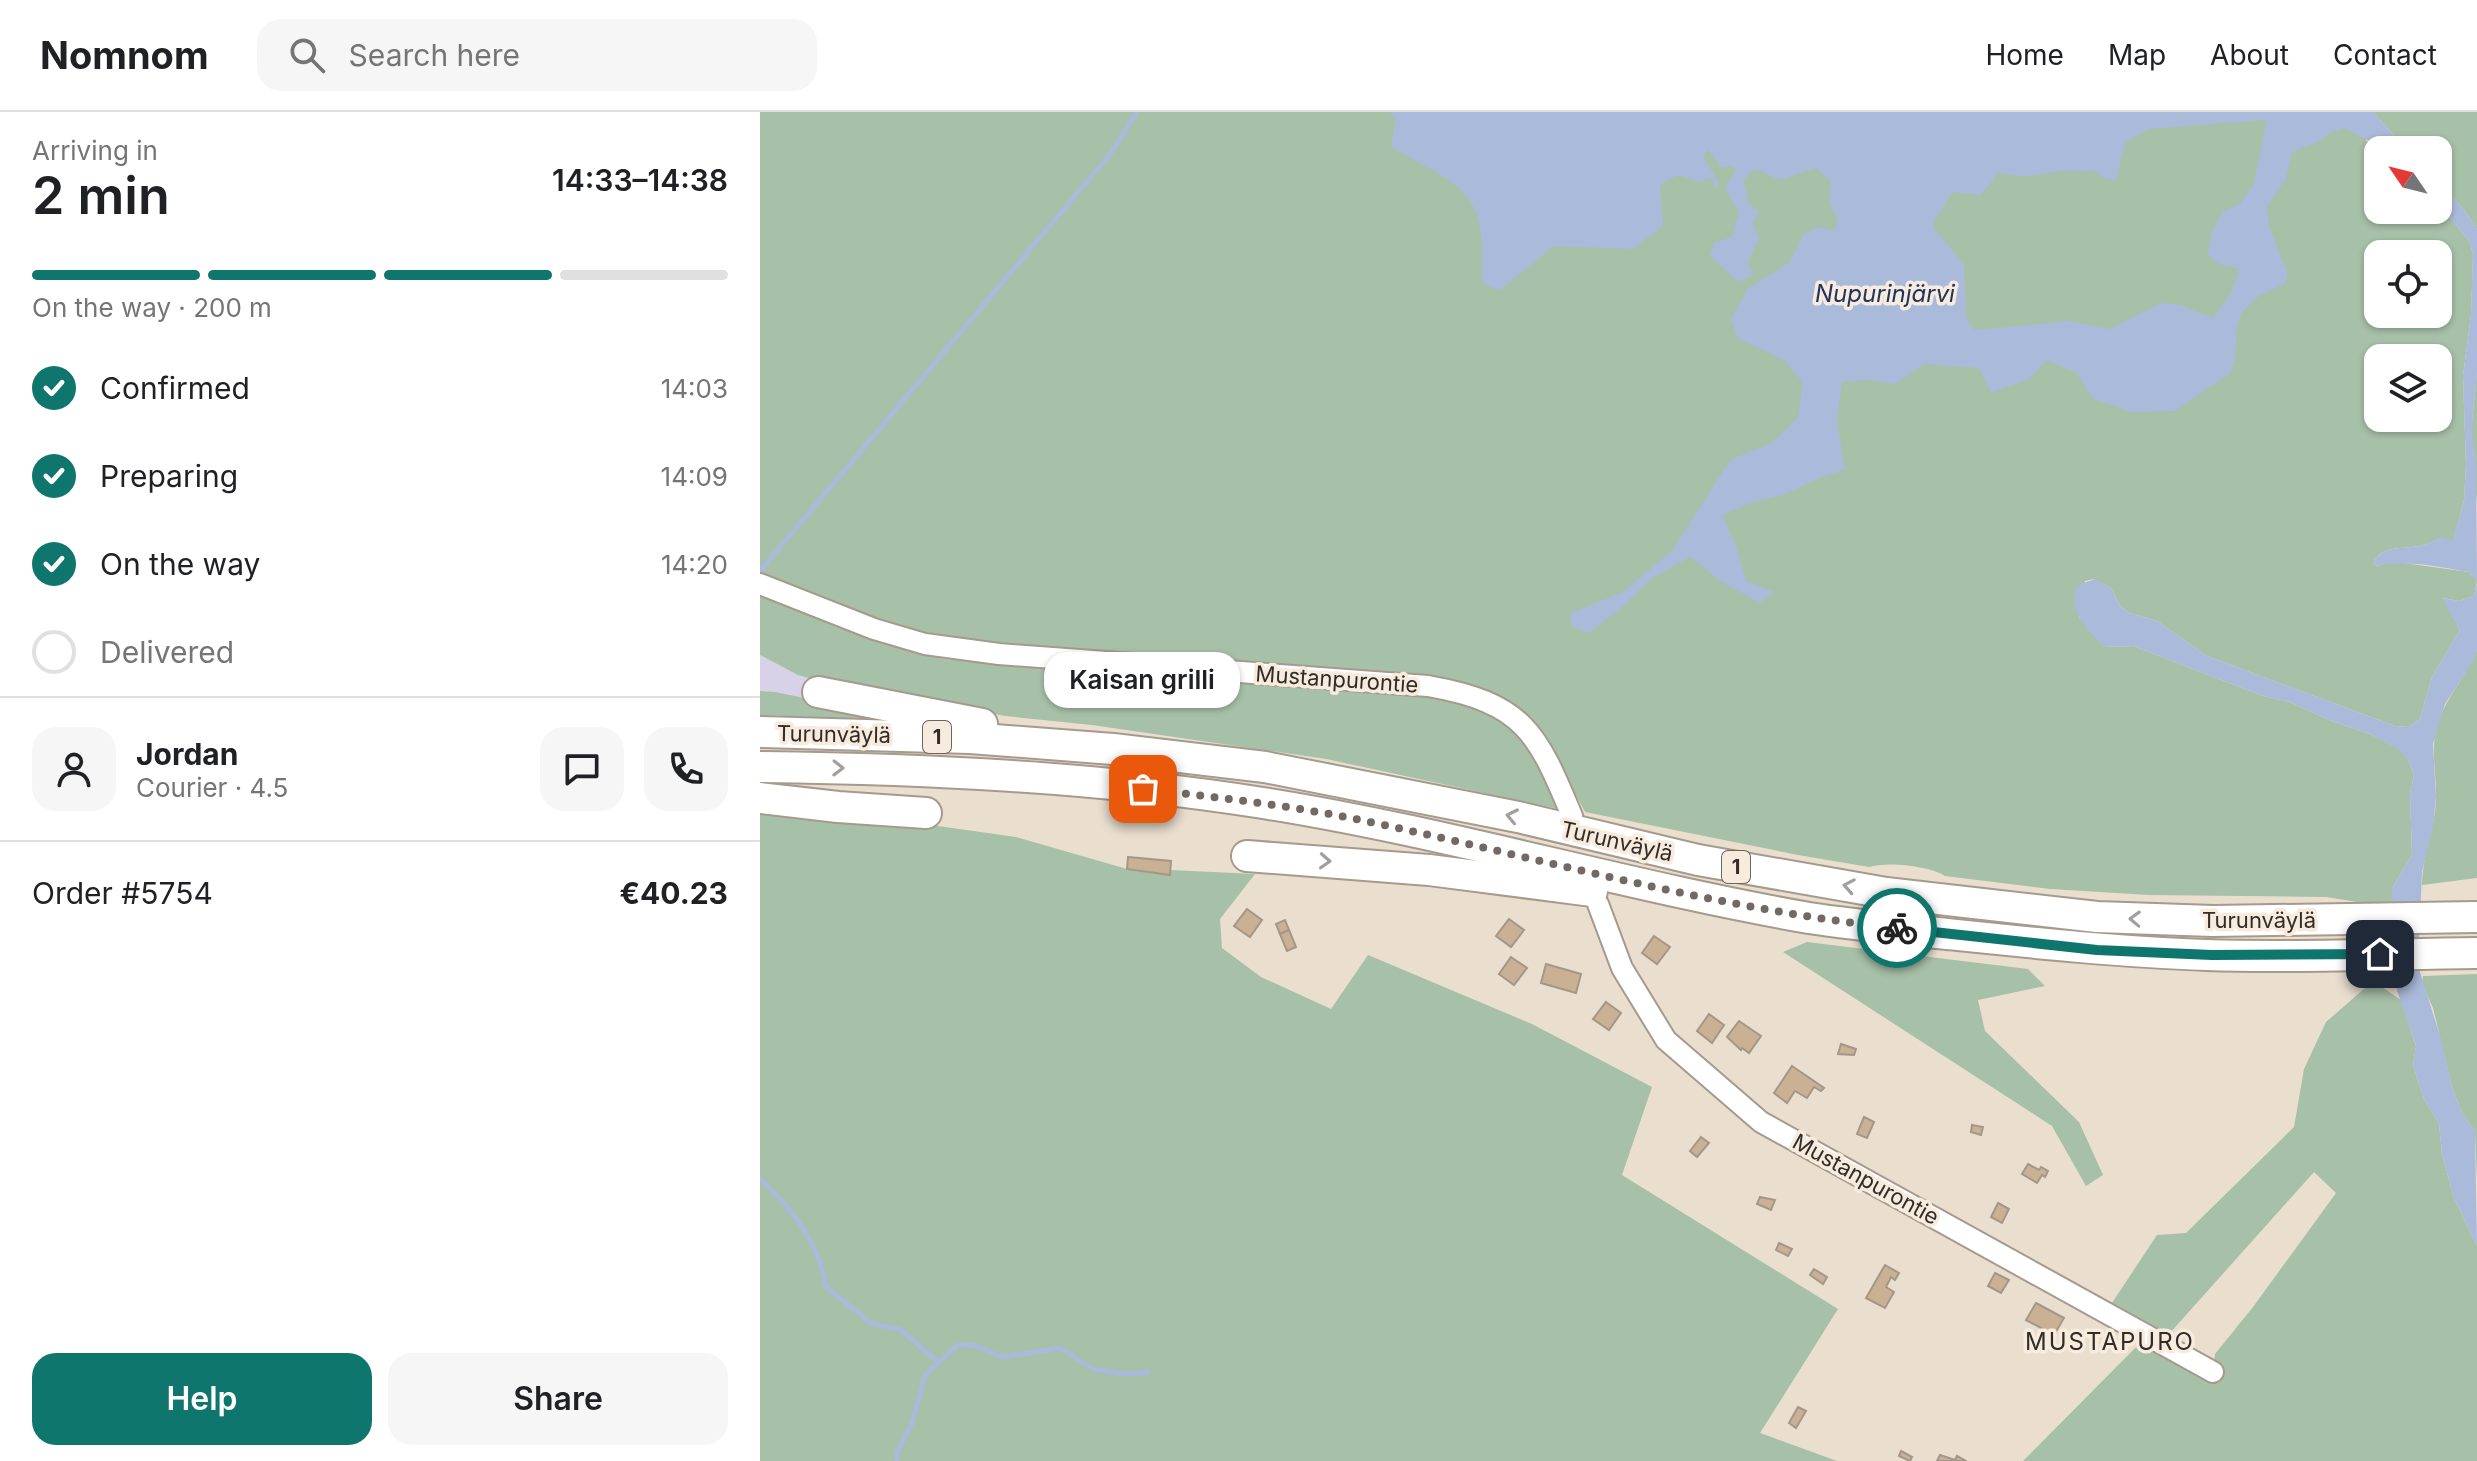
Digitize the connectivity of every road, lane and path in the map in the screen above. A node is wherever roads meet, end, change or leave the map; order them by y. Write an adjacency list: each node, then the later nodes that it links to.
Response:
1 (760, 584): 8 (street, Mustanpurontie)
2 (818, 692): 4 (highway)
3 (760, 732): 4 (highway, Turunväylä / 1)
4 (1113, 749): 11 (highway, Turunväylä / 1, one-way to 4)
5 (760, 767): 12 (highway, Turunväylä / 1, one-way to 12)
6 (760, 798): 7 (highway)
7 (926, 813)
8 (1572, 816)
9 (1247, 856): 12 (highway, one-way to 12)
10 (1598, 904): 14 (street, Mustanpurontie)
11 (2473, 917)
12 (1812, 918): 13 (highway, Turunväylä / 1)
13 (2473, 953)
14 (2213, 1372)

